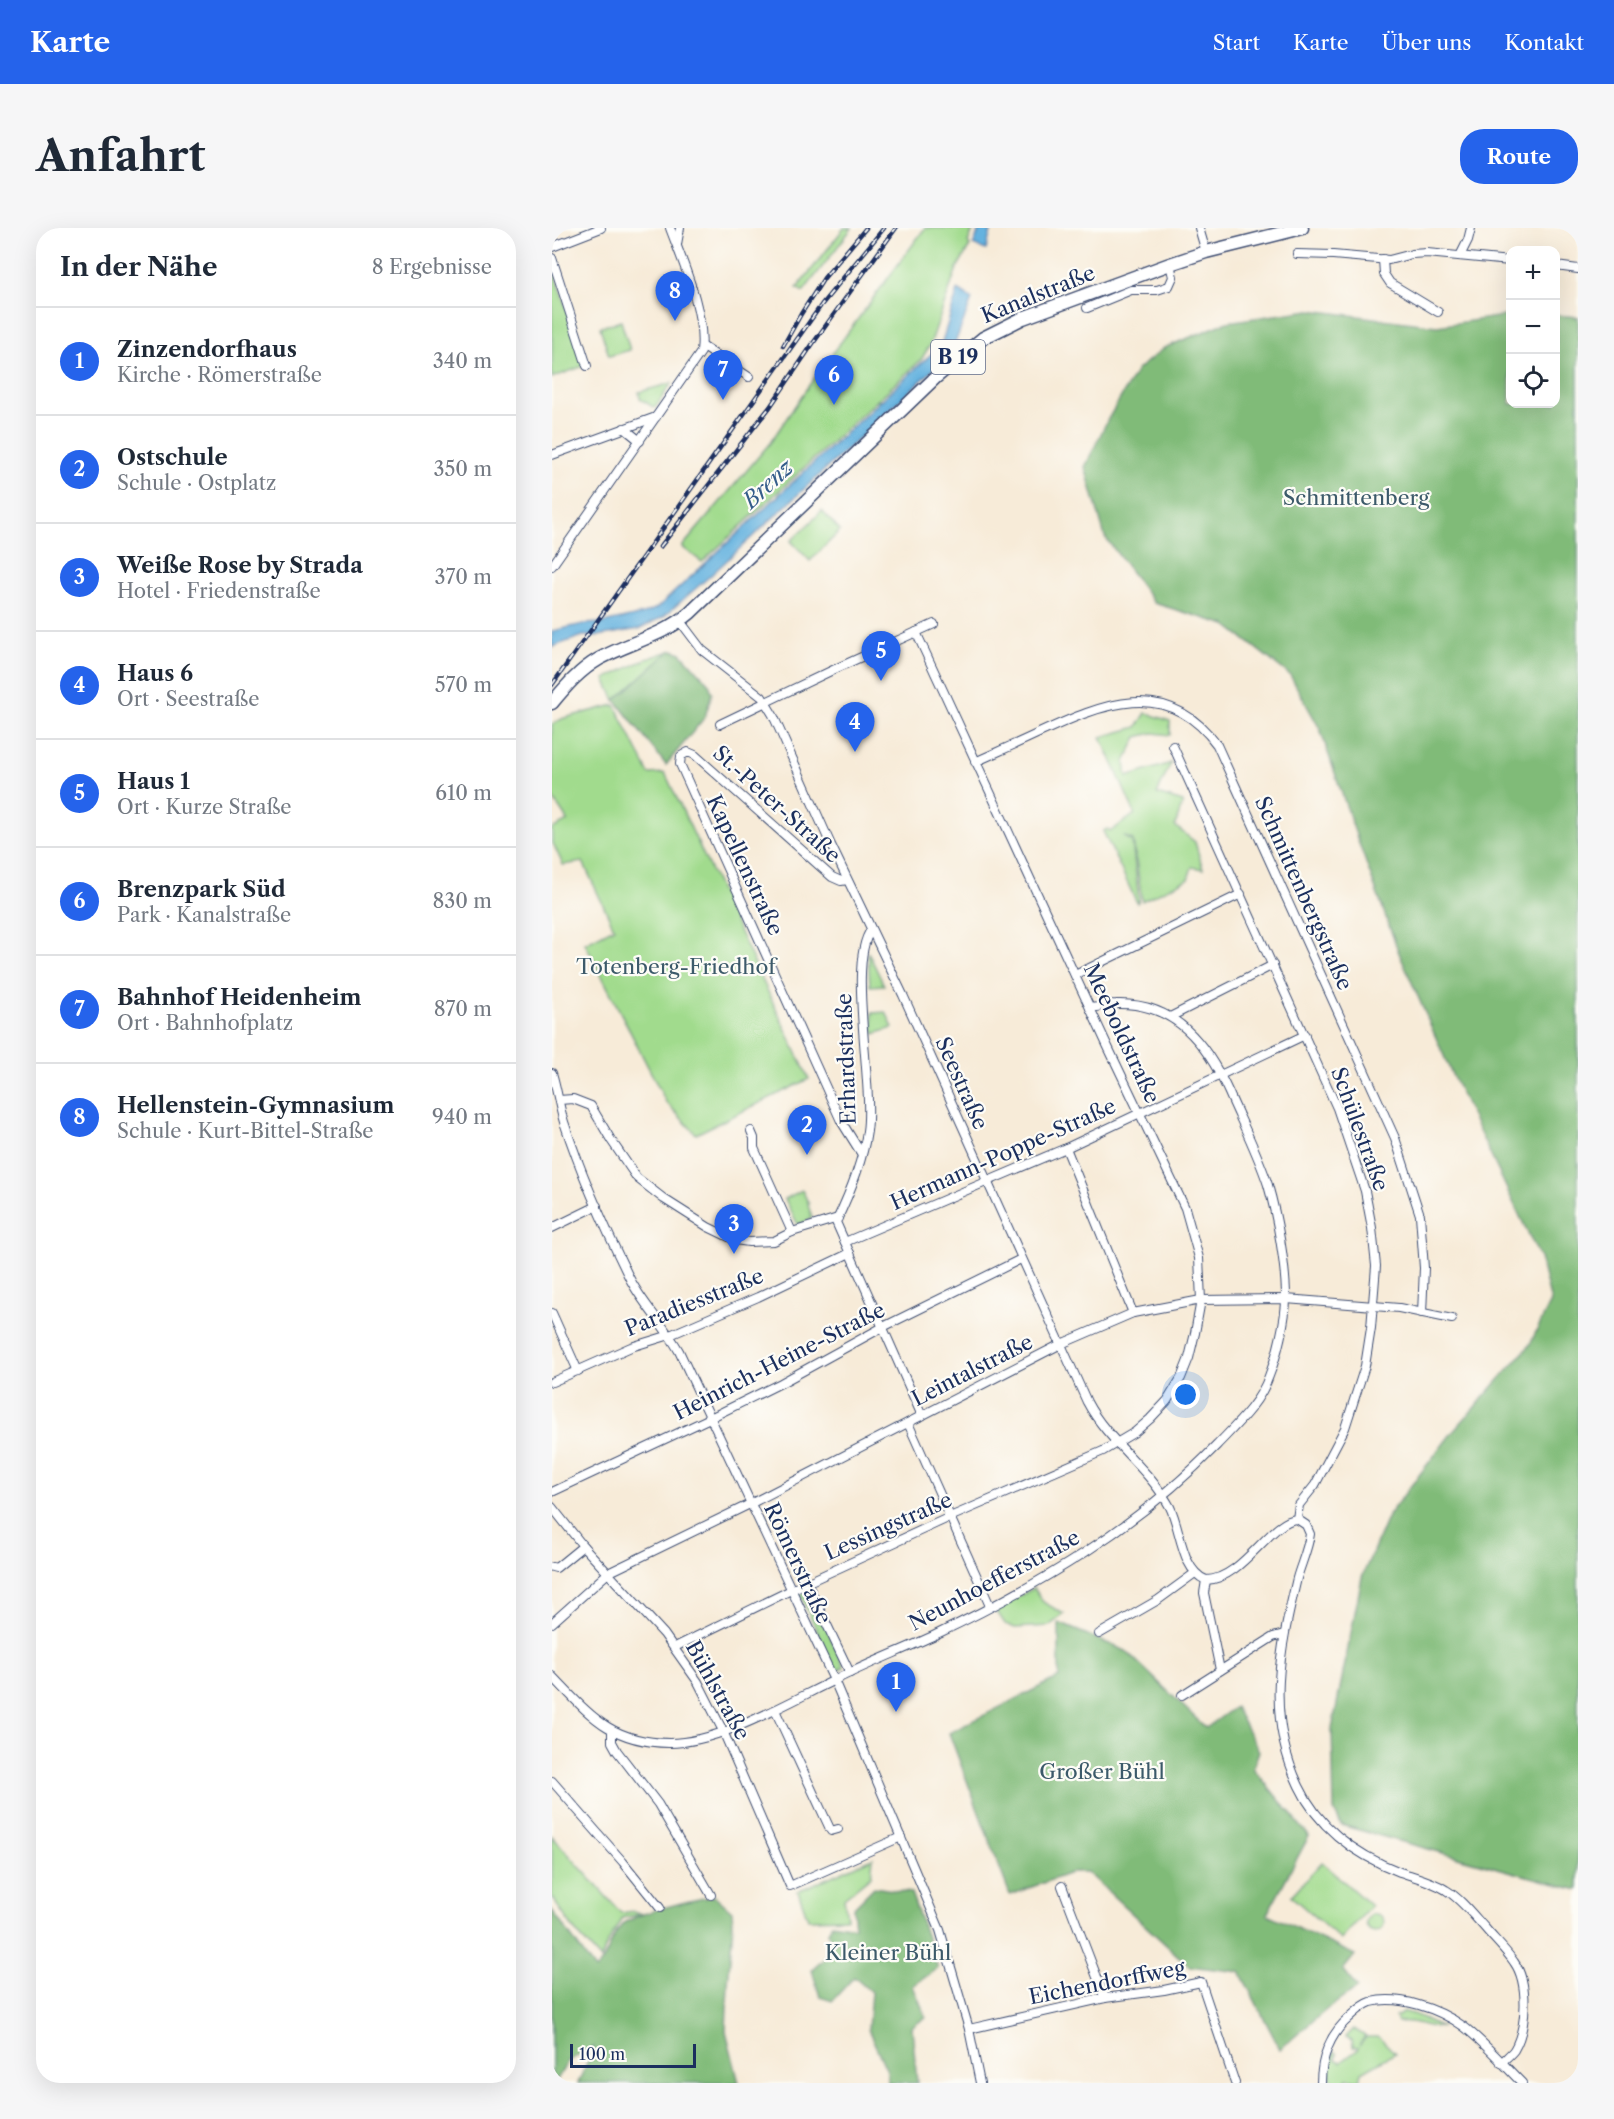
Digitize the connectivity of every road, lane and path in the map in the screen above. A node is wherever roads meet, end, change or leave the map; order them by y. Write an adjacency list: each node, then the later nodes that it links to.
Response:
1 (601, 228): 8 (street)
2 (670, 228): 7 (street)
3 (680, 228): 7 (street)
4 (1199, 228): 9 (street)
5 (1302, 228): 9 (main road, B 19)
6 (1471, 228): 11 (street)
7 (676, 245): 20 (street)
8 (552, 246)
9 (1206, 252): 15 (main road, Kanalstraße / B 19)
10 (1297, 254): 13 (street)
11 (1460, 256): 13 (street); 14 (street)
12 (552, 258): 21 (street)
13 (1383, 259): 19 (street)
14 (1506, 261)
15 (1170, 264): 18 (street, Kanalstraße); 28 (main road, Kanalstraße / B 19)
16 (1560, 267): 17 (street)
17 (1578, 269)
18 (1087, 308)
19 (1438, 312)
20 (702, 346): 22 (street); 23 (street)
21 (587, 366)
22 (749, 377)
23 (656, 417): 24 (street); 25 (street)
24 (624, 428): 25 (street); 26 (street)
25 (640, 441): 27 (street)
26 (552, 455)
27 (553, 566)
28 (680, 621): 31 (street, Seestraße); 32 (main road, Kanalstraße / B 19)
29 (934, 624): 30 (street)
30 (916, 632): 31 (street); 36 (street, Meeboldstraße)
31 (765, 702): 33 (street); 37 (street, Seestraße)
32 (552, 703)
33 (720, 723)
34 (1173, 746): 38 (street, Schülestraße)
35 (684, 753): 37 (street, St.-Peter-Straße); 51 (street, Kapellenstraße)
36 (975, 762): 41 (street, Meeboldstraße); 65 (street, Schmittenbergstraße)
37 (847, 880): 39 (street, Seestraße)
38 (1241, 894): 40 (street, Schülestraße); 41 (street)
39 (871, 930): 51 (street, Erhardstraße); 52 (street, Seestraße)
40 (1273, 965): 43 (street); 44 (street, Schülestraße)
41 (1075, 975): 42 (street, Meeboldstraße)
42 (1090, 1008): 43 (street); 48 (street, Meeboldstraße)
43 (1172, 1016): 46 (street, Neunhoefferstraße)
44 (1305, 1035): 46 (street, Hermann-Poppe-Straße); 62 (street, Schülestraße)
45 (552, 1073): 47 (street, Römerstraße)
46 (1221, 1075): 48 (street, Hermann-Poppe-Straße); 60 (street, Neunhoefferstraße)
47 (559, 1100): 53 (street, Römerstraße); 56 (street)
48 (1140, 1113): 50 (street, Hermann-Poppe-Straße); 61 (street, Meeboldstraße)
49 (751, 1131): 56 (street)
50 (1065, 1148): 52 (street, Hermann-Poppe-Straße); 64 (street)
51 (861, 1153): 54 (street, Erhardstraße)
52 (987, 1182): 57 (street, Hermann-Poppe-Straße); 59 (street, Seestraße)
53 (597, 1206): 55 (street); 68 (street, Römerstraße)
54 (838, 1218): 56 (street); 57 (street)
55 (552, 1228)
56 (792, 1232)
57 (845, 1242): 58 (street)
58 (850, 1253): 67 (street); 68 (street, Paradiesstraße)
59 (1021, 1259): 67 (street, Heinrich-Heine-Straße); 69 (street, Seestraße)
60 (1286, 1299): 61 (street, Leintalstraße); 62 (street, Leintalstraße); 77 (street, Neunhoefferstraße)
61 (1201, 1300): 64 (street, Leintalstraße); 75 (street, Meeboldstraße)
62 (1373, 1305): 65 (street, Leintalstraße); 81 (street, Schülestraße)
63 (552, 1313): 70 (street)
64 (1133, 1313): 69 (street, Leintalstraße)
65 (1422, 1313): 66 (street, Leintalstraße)
66 (1452, 1319)
67 (883, 1327): 72 (street); 73 (street, Heinrich-Heine-Straße)
68 (670, 1335): 70 (street, Paradiesstraße); 73 (street, Römerstraße)
69 (1061, 1344): 72 (street, Leintalstraße); 75 (street, Seestraße)
70 (578, 1371): 71 (street, Paradiesstraße)
71 (552, 1382)
72 (922, 1416): 74 (street, Leintalstraße)
73 (710, 1418): 76 (street, Heinrich-Heine-Straße); 78 (street, Römerstraße)
74 (908, 1423): 78 (street, Leintalstraße); 80 (street)
75 (1117, 1442): 77 (street, Seestraße); 80 (street, Lessingstraße)
76 (552, 1492)
77 (1162, 1496): 85 (street, Seestraße); 89 (street, Neunhoefferstraße)
78 (750, 1504): 84 (street, Leintalstraße); 88 (street, Römerstraße)
79 (552, 1508): 82 (street, Bühlstraße)
80 (950, 1517): 87 (street, Lessingstraße); 89 (street)
81 (1297, 1519): 86 (street); 92 (street)
82 (583, 1546): 83 (street); 84 (street, Bühlstraße)
83 (552, 1568)
84 (608, 1573): 90 (street, Leintalstraße); 93 (street, Bühlstraße)
85 (1195, 1573): 86 (street); 91 (street)
86 (1206, 1580): 94 (street)
87 (807, 1582): 88 (street, Lessingstraße); 95 (street, Römerstraße)
88 (791, 1590): 93 (street, Lessingstraße); 97 (street, Römerstraße)
89 (990, 1606): 95 (street, Neunhoefferstraße)
90 (552, 1623)
91 (1099, 1634)
92 (1284, 1634): 94 (street); 110 (street)
93 (675, 1647): 101 (street, Bühlstraße)
94 (1220, 1670): 98 (street)
95 (850, 1673): 97 (street, Neunhoefferstraße)
96 (552, 1676): 100 (street)
97 (834, 1680): 99 (street, Neunhoefferstraße); 104 (street, Römerstraße)
98 (1182, 1695)
99 (775, 1710): 101 (street, Neunhoefferstraße); 103 (street)
100 (612, 1731): 101 (street, Neunhoefferstraße); 106 (street)
101 (723, 1731): 104 (street, Bühlstraße)
102 (552, 1781): 107 (street)
103 (838, 1829)
104 (901, 1837): 109 (street, Römerstraße)
105 (1062, 1886): 108 (street)
106 (711, 1895)
107 (660, 1908)
108 (1105, 1998): 109 (street, Eichendorffweg); 112 (street, Eichendorffweg)
109 (969, 2030): 111 (street, Römerstraße)
110 (1501, 2063): 113 (street); 114 (street)
111 (980, 2083)
112 (1235, 2083)
113 (1321, 2083)
114 (1522, 2083)

